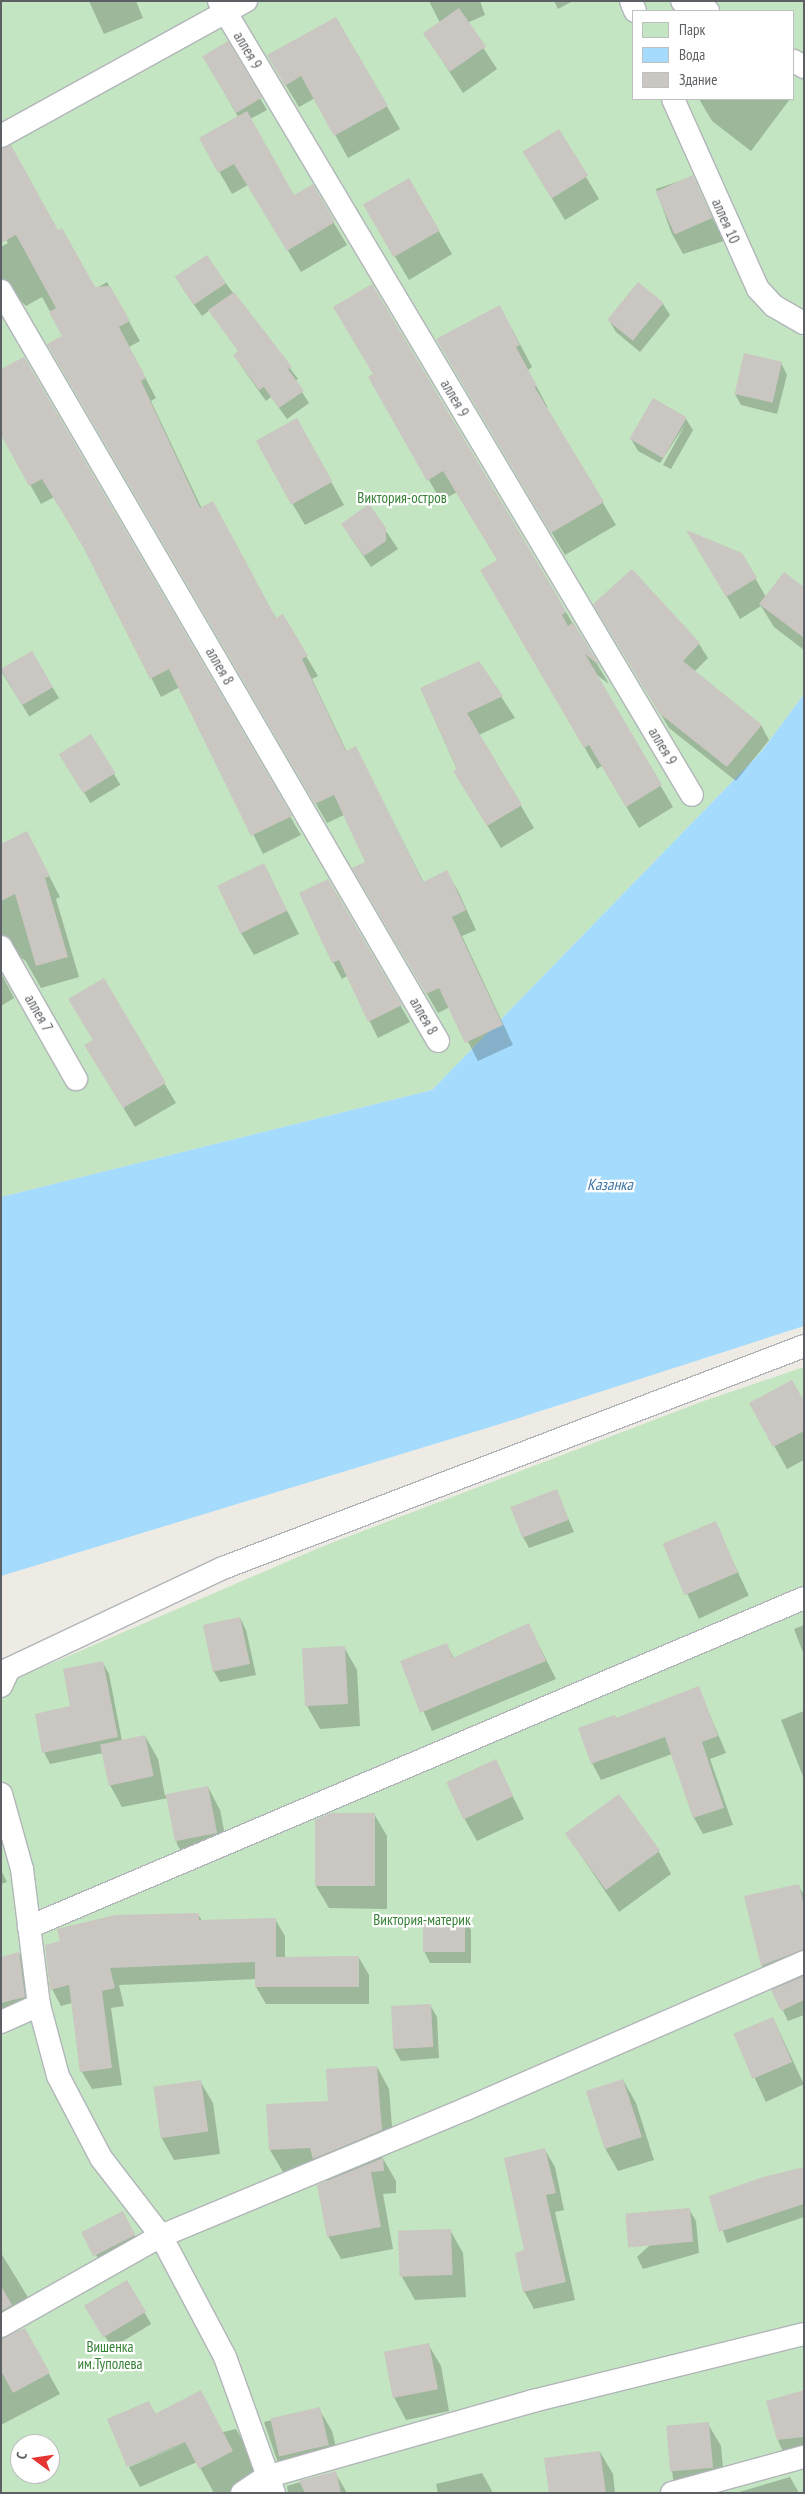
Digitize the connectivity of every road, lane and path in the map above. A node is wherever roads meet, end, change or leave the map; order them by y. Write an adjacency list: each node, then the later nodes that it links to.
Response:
1 (246, 1): 3 (lane)
2 (682, 1): 4 (lane)
3 (223, 8): 6 (lane); 9 (lane, аллея 9)
4 (705, 10)
5 (673, 100): 8 (lane, аллея 10)
6 (1, 136)
7 (1, 291): 11 (lane, аллея 8)
8 (804, 323)
9 (692, 795)
10 (1, 947): 12 (lane, аллея 7)
11 (438, 1041)
12 (76, 1079)
13 (804, 1346): 15 (lane)
14 (804, 1598): 17 (lane)
15 (1, 1686)
16 (1, 1794): 17 (lane)
17 (29, 1927): 19 (lane)
18 (804, 1962): 21 (lane)
19 (40, 2005): 20 (lane); 21 (lane)
20 (1, 2022)
21 (161, 2236): 22 (lane); 25 (lane)
22 (1, 2326)
23 (804, 2334): 25 (lane)
24 (804, 2458): 27 (lane)
25 (270, 2485): 26 (lane)
26 (242, 2493)
27 (672, 2493)

